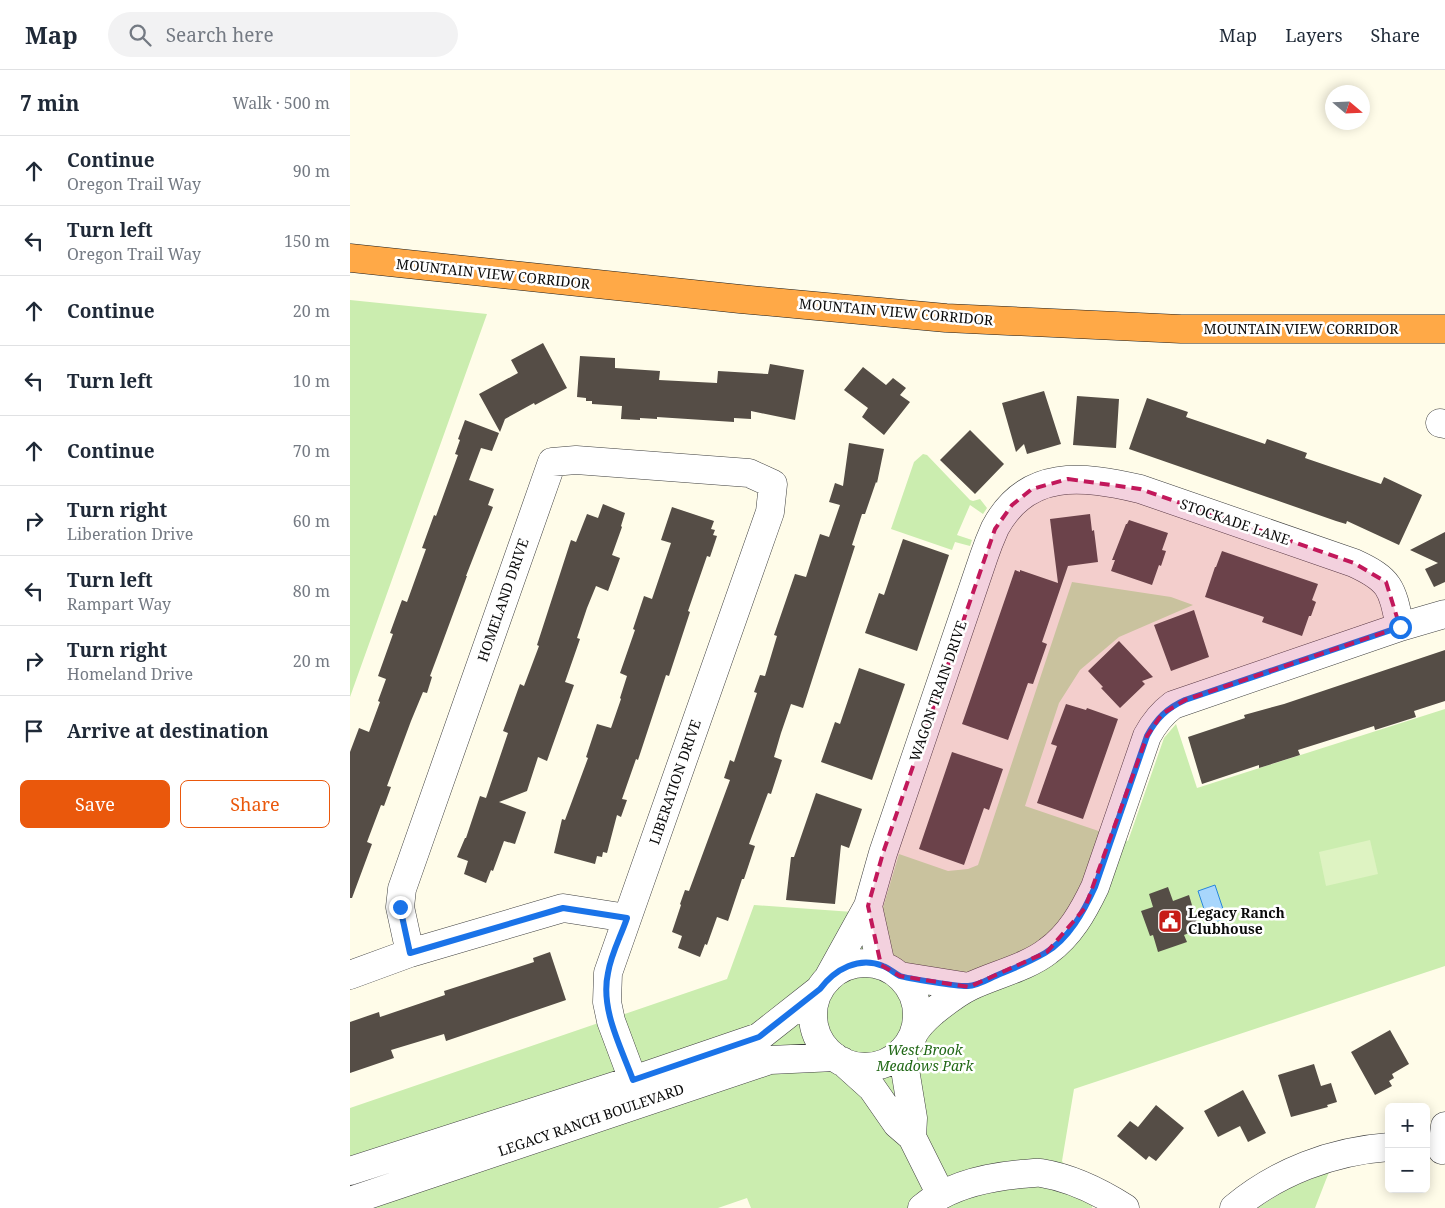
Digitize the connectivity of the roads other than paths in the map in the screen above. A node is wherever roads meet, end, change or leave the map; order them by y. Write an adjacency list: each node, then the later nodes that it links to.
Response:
1 (350, 258): 2 (highway, MOUNTAIN VIEW CORRIDOR)
2 (1445, 328)
3 (773, 484): 8 (street, LIBERATION DRIVE); 9 (street, HOMELAND DRIVE)
4 (1032, 489): 6 (street, STOCKADE LANE); 7 (street, WAGON TRAIN DRIVE)
5 (1445, 614): 6 (street)
6 (1400, 627): 13 (street)
7 (868, 906): 10 (street, WAGON TRAIN DRIVE); 12 (street, WAGON TRAIN DRIVE)
8 (627, 918): 9 (street); 16 (street, LIBERATION DRIVE)
9 (410, 953): 11 (street)
10 (890, 970): 12 (street); 13 (street); 14 (street)
11 (350, 975)
12 (824, 984): 15 (street); 16 (street, LEGACY RANCH BOULEVARD)
13 (968, 986): 14 (street)
14 (907, 1043): 15 (street); 17 (street)
15 (839, 1059): 17 (street); 20 (street, LEGACY RANCH BOULEVARD)
16 (633, 1080): 19 (street, LEGACY RANCH BOULEVARD)
17 (912, 1137): 21 (street)
18 (1385, 1147): 23 (street)
19 (350, 1171)
20 (350, 1201)
21 (932, 1202): 22 (street)
22 (1126, 1208)
23 (1234, 1208)

